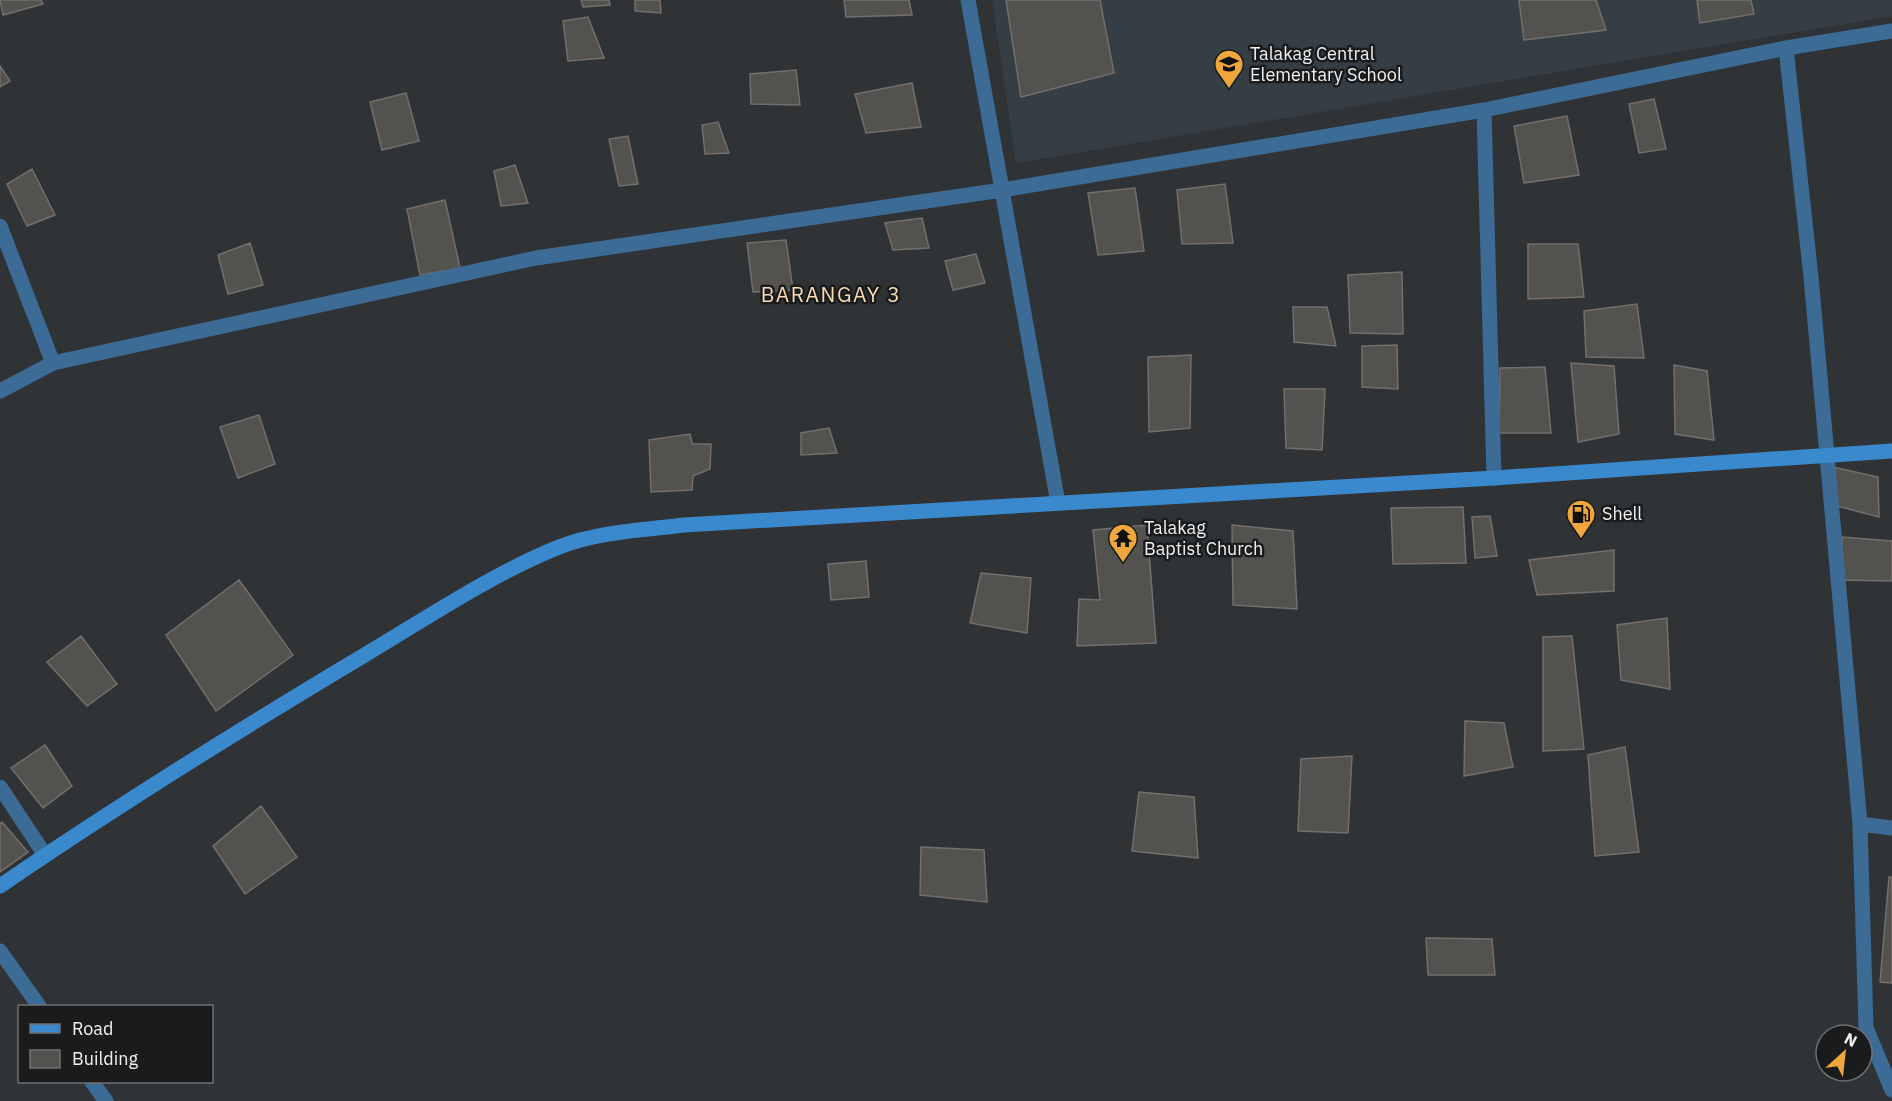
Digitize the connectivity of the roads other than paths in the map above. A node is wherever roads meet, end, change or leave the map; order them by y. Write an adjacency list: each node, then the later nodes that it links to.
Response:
1 (968, 0): 5 (street)
2 (1892, 31): 3 (street)
3 (1786, 48): 4 (street); 10 (street)
4 (1484, 110): 5 (street); 11 (street)
5 (1002, 190): 7 (street); 12 (street)
6 (0, 226): 7 (street)
7 (53, 363): 8 (street)
8 (0, 391)
9 (1892, 451): 10 (main road)
10 (1825, 456): 11 (main road); 14 (street)
11 (1494, 478): 12 (main road)
12 (1058, 503): 16 (main road)
13 (0, 787): 16 (street)
14 (1860, 824): 15 (street); 21 (street)
15 (1892, 828)
16 (45, 855): 17 (main road)
17 (0, 886)
18 (0, 951): 19 (street)
19 (38, 1005)
20 (93, 1083): 22 (street)
21 (1892, 1090)
22 (106, 1101)

